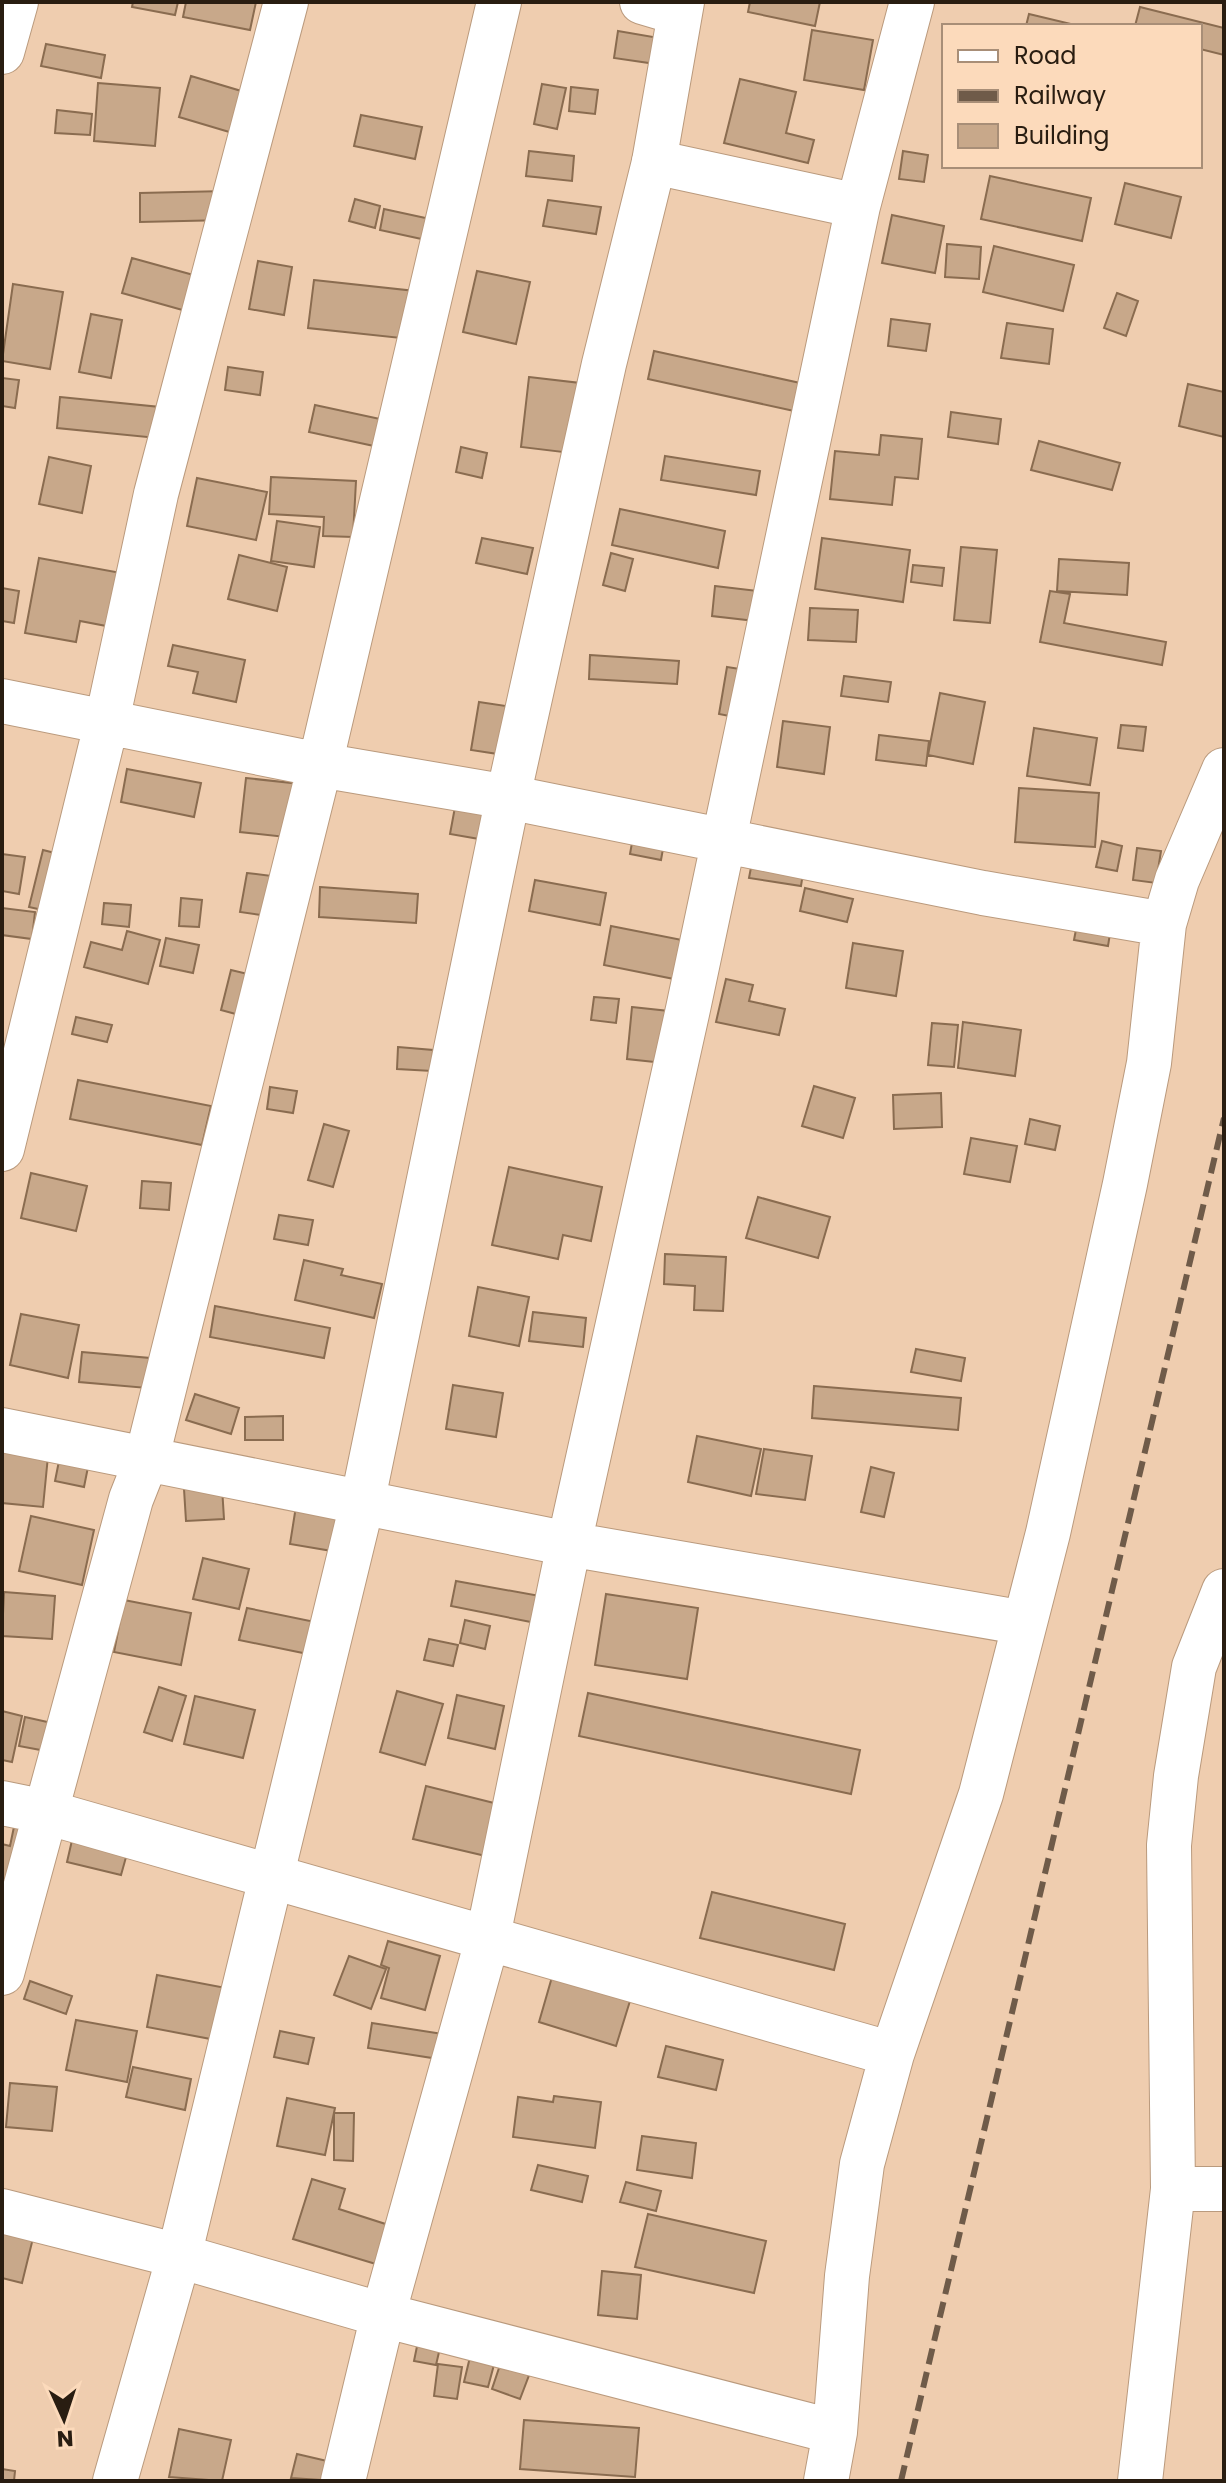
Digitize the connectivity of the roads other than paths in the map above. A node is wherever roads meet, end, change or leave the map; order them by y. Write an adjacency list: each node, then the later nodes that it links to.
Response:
1 (16, 2): 6 (street)
2 (286, 2): 10 (street)
3 (499, 2): 11 (street)
4 (912, 2): 8 (street)
5 (668, 6): 7 (street)
6 (2, 52)
7 (654, 162): 8 (street); 13 (street)
8 (858, 206): 14 (street)
9 (2, 701): 10 (street)
10 (107, 721): 11 (street); 16 (street)
11 (320, 765): 13 (street); 18 (street)
12 (1224, 770): 15 (street)
13 (508, 797): 14 (street); 19 (street)
14 (725, 841): 15 (street); 20 (street)
15 (1164, 924): 22 (street)
16 (2, 1149)
17 (2, 1430): 18 (street)
18 (146, 1461): 19 (street); 24 (street)
19 (362, 1504): 20 (street); 25 (street)
20 (569, 1544): 22 (street); 26 (street)
21 (1224, 1591): 29 (street)
22 (1025, 1623): 28 (street)
23 (2, 1803): 24 (street)
24 (46, 1812): 25 (street); 27 (street)
25 (270, 1879): 26 (street); 32 (street)
26 (487, 1941): 28 (street); 33 (street)
27 (2, 1973)
28 (892, 2054): 34 (street)
29 (1173, 2189): 30 (street); 38 (street)
30 (1224, 2189)
31 (2, 2211): 32 (street)
32 (179, 2256): 33 (street); 35 (street)
33 (383, 2315): 34 (street); 36 (street)
34 (835, 2432): 37 (street)
35 (115, 2481)
36 (343, 2481)
37 (826, 2481)
38 (1140, 2481)

